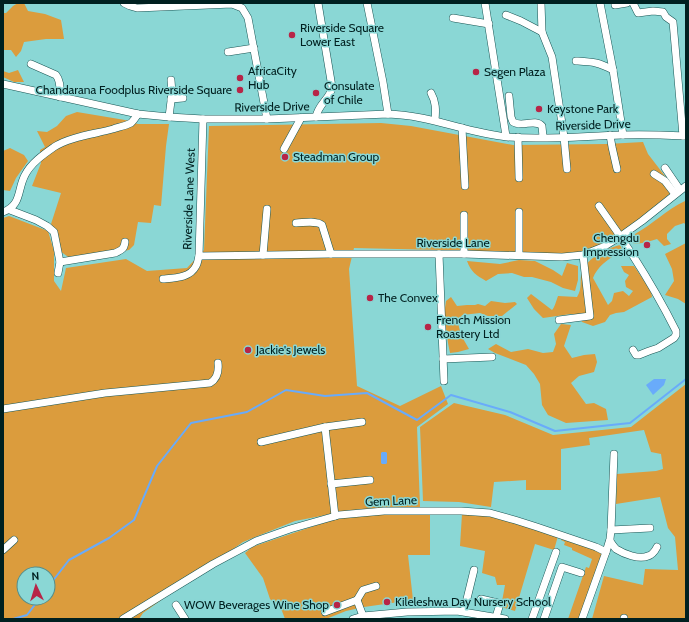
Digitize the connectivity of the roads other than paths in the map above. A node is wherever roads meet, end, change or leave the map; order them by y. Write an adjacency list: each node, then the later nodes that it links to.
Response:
1 (124, 3): 9 (street)
2 (318, 3): 30 (street)
3 (367, 3): 28 (street)
4 (486, 3): 13 (street)
5 (541, 3): 14 (street)
6 (600, 3): 19 (street)
7 (627, 3): 10 (street)
8 (633, 3): 39 (street)
9 (166, 5): 15 (street)
10 (616, 5)
11 (506, 15): 14 (street)
12 (454, 18): 13 (street)
13 (489, 24): 38 (street)
14 (542, 32): 42 (street)
15 (254, 48): 16 (street); 33 (street)
16 (228, 52)
17 (576, 61): 19 (street)
18 (31, 64): 24 (street)
19 (613, 70): 37 (street)
20 (171, 80): 26 (street)
21 (3, 84): 24 (street, Riverside Drive)
22 (431, 93): 34 (street)
23 (508, 96): 41 (street)
24 (60, 97): 27 (street, Riverside Drive)
25 (183, 98): 26 (street)
26 (171, 99): 29 (street)
27 (138, 114): 29 (street, Riverside Drive); 53 (street)
28 (388, 114): 30 (street, Riverside Drive); 34 (street, Riverside Drive)
29 (169, 117): 32 (street, Riverside Drive)
30 (316, 117): 31 (street, Riverside Drive)
31 (301, 118): 33 (street, Riverside Drive); 43 (street)
32 (203, 119): 33 (street, Riverside Drive); 64 (street, Riverside Lane West)
33 (266, 119)
34 (434, 120): 35 (street, Riverside Drive)
35 (462, 128): 38 (street, Riverside Drive); 49 (street)
36 (610, 135): 37 (street, Riverside Drive); 42 (street, Riverside Drive); 46 (street)
37 (623, 135): 39 (street, Riverside Drive)
38 (506, 136): 40 (street, Riverside Drive)
39 (685, 136)
40 (518, 137): 41 (street, Riverside Drive); 48 (street)
41 (543, 137): 42 (street, Riverside Drive)
42 (564, 137): 45 (street)
43 (284, 149)
44 (665, 168): 50 (street)
45 (567, 169)
46 (617, 169)
47 (654, 174): 50 (street)
48 (519, 178)
49 (465, 186)
50 (681, 190): 57 (street, Riverside Lane)
51 (599, 206): 57 (street)
52 (267, 209): 62 (street)
53 (6, 211): 66 (street)
54 (519, 212): 63 (street)
55 (464, 215): 61 (street)
56 (296, 224): 59 (street)
57 (621, 236): 65 (street, Riverside Lane); 70 (street)
58 (125, 242): 66 (street)
59 (331, 254): 60 (street, Riverside Lane); 62 (street, Riverside Lane)
60 (439, 254): 61 (street, Riverside Lane); 72 (street)
61 (464, 254): 63 (street, Riverside Lane)
62 (263, 255): 64 (street, Riverside Lane)
63 (519, 255): 65 (street, Riverside Lane)
64 (199, 256): 68 (street, Riverside Lane West)
65 (583, 256): 69 (street)
66 (60, 262): 67 (street)
67 (58, 273)
68 (163, 279)
69 (559, 320)
70 (633, 350)
71 (492, 357): 72 (street)
72 (443, 359): 74 (street)
73 (218, 363): 75 (street)
74 (444, 382)
75 (3, 409)
76 (362, 422): 77 (street)
77 (325, 427): 78 (street); 81 (street)
78 (261, 442)
79 (614, 454): 84 (street)
80 (370, 480): 81 (street)
81 (331, 484): 82 (street)
82 (335, 516): 90 (street, Gem Lane); 102 (street, Gem Lane)
83 (650, 528): 84 (street)
84 (612, 530): 86 (street)
85 (14, 540): 88 (street)
86 (610, 541): 87 (street); 90 (street)
87 (657, 548)
88 (3, 550)
89 (556, 552): 106 (street)
90 (606, 552): 108 (street)
91 (474, 570): 97 (street)
92 (581, 573): 107 (street)
93 (376, 586): 95 (street)
94 (481, 599): 101 (street)
95 (357, 600): 98 (street); 99 (street)
96 (176, 605): 103 (street)
97 (464, 611): 100 (street); 101 (street)
98 (325, 612)
99 (363, 616): 100 (street); 104 (street)
100 (384, 616)
101 (496, 618): 105 (street)
102 (124, 619)
103 (185, 619)
104 (354, 619)
105 (505, 619)
106 (532, 619)
107 (544, 619)
108 (582, 619)

